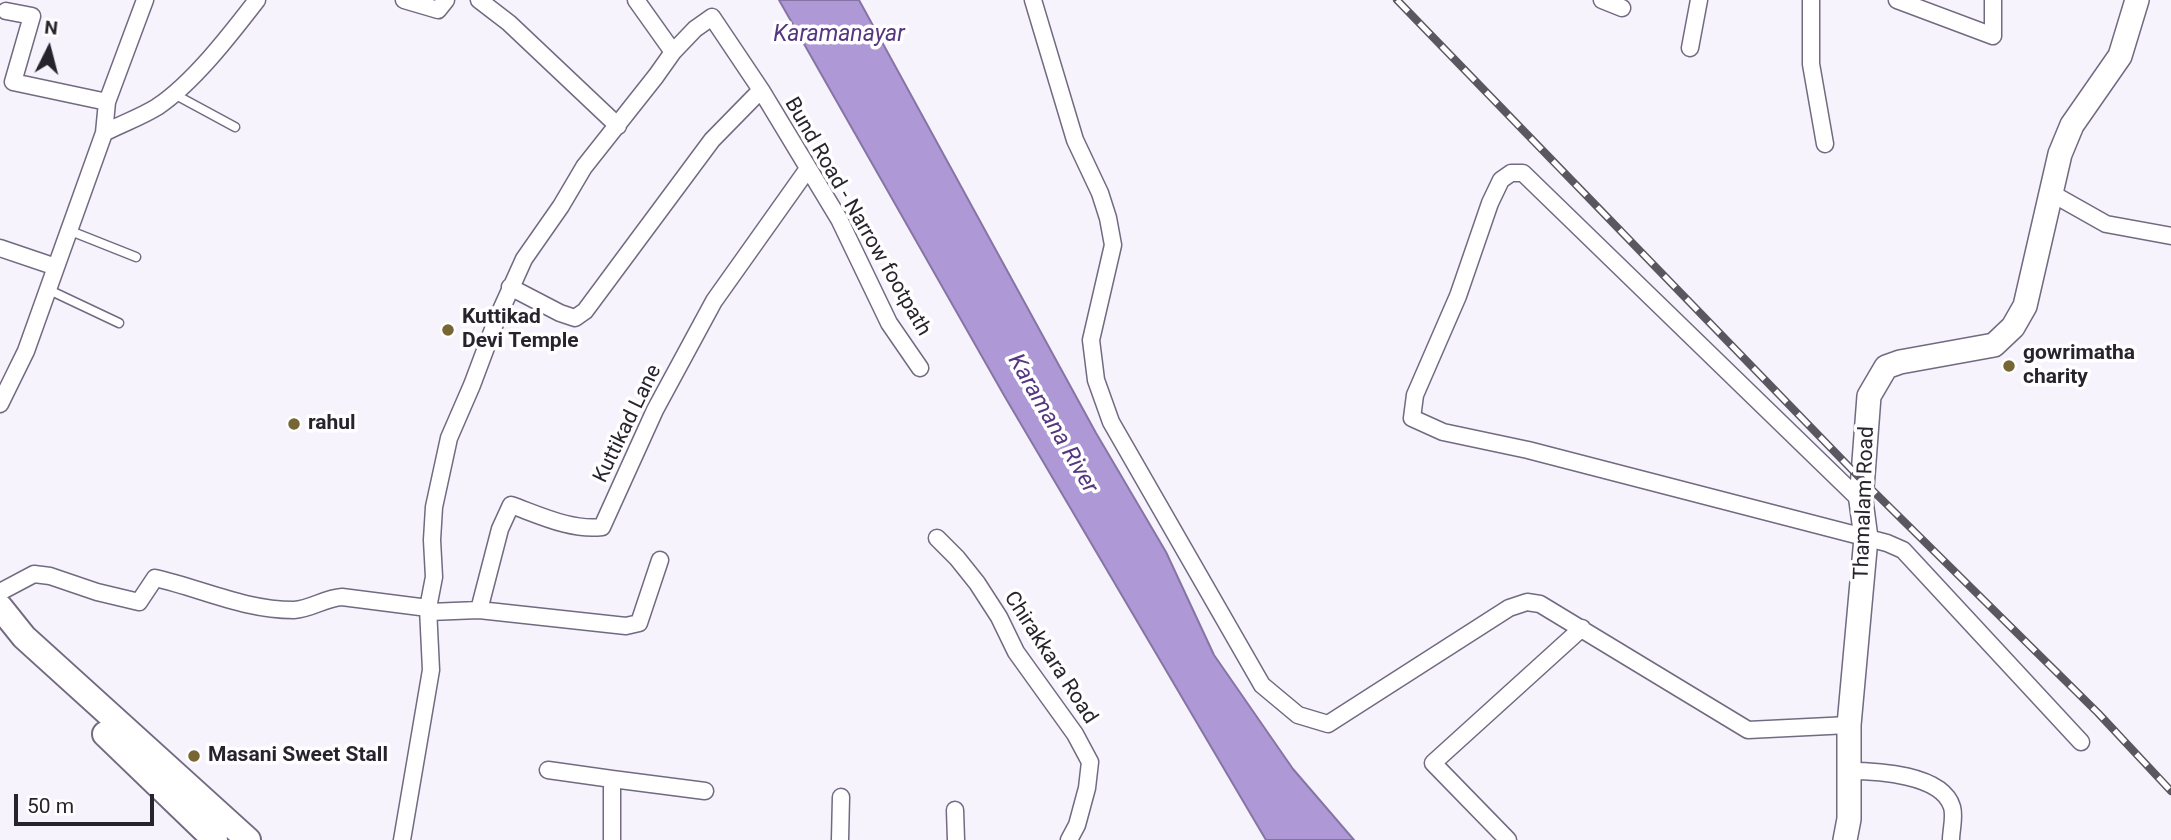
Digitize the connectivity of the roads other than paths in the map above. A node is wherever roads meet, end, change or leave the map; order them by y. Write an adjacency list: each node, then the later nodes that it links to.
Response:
1 (145, 0): 20 (street)
2 (257, 0): 19 (street)
3 (404, 0): 4 (street)
4 (446, 0)
5 (479, 0): 21 (street)
6 (636, 0): 17 (street)
7 (1034, 0): 45 (street)
8 (1602, 0): 14 (street)
9 (1699, 0): 16 (street)
10 (1811, 0): 24 (street)
11 (1897, 0): 12 (street)
12 (1993, 0)
13 (2137, 0): 26 (street, Thamalam Road)
14 (1622, 8)
15 (6, 12): 20 (street)
16 (1690, 48)
17 (673, 51): 18 (street, Bund Road - Narrow footpath); 21 (street)
18 (761, 90): 25 (street, Bund Road - Narrow footpath); 32 (street)
19 (174, 94): 22 (lane); 23 (street)
20 (107, 102): 23 (street)
21 (618, 125): 32 (street)
22 (235, 127)
23 (104, 133): 27 (street)
24 (1825, 144)
25 (807, 170): 35 (street, Bund Road - Narrow footpath); 44 (street, Kuttikad Lane)
26 (2051, 193): 28 (street); 37 (street, Thamalam Road)
27 (68, 230): 30 (lane); 31 (street)
28 (2171, 236)
29 (0, 248): 31 (street)
30 (136, 257)
31 (56, 267): 33 (street)
32 (510, 287): 43 (street)
33 (47, 289): 34 (lane); 36 (street)
34 (119, 323)
35 (919, 368)
36 (0, 404)
37 (1861, 501): 39 (street, Thamalam Road); 39 (street)
38 (937, 538): 61 (street, Chirakkara Road)
39 (1866, 538): 47 (street, Thamalam Road); 48 (street)
40 (660, 560): 44 (street)
41 (0, 592): 43 (street)
42 (0, 607): 56 (main road)
43 (428, 610): 44 (street); 57 (street)
44 (479, 610)
45 (1582, 628): 47 (street); 62 (street)
46 (0, 632): 55 (main road)
47 (1849, 725): 50 (street, Thamalam Road)
48 (2081, 742)
49 (548, 770): 51 (street)
50 (1848, 771): 63 (street, Thamalam Road); 64 (street)
51 (612, 779): 52 (street); 58 (street)
52 (705, 791)
53 (841, 797): 59 (street)
54 (955, 810): 60 (street)
55 (215, 840)
56 (248, 840)
57 (402, 840)
58 (612, 840)
59 (841, 840)
60 (956, 840)
61 (1069, 840)
62 (1508, 840)
63 (1845, 840)
64 (1951, 840)

